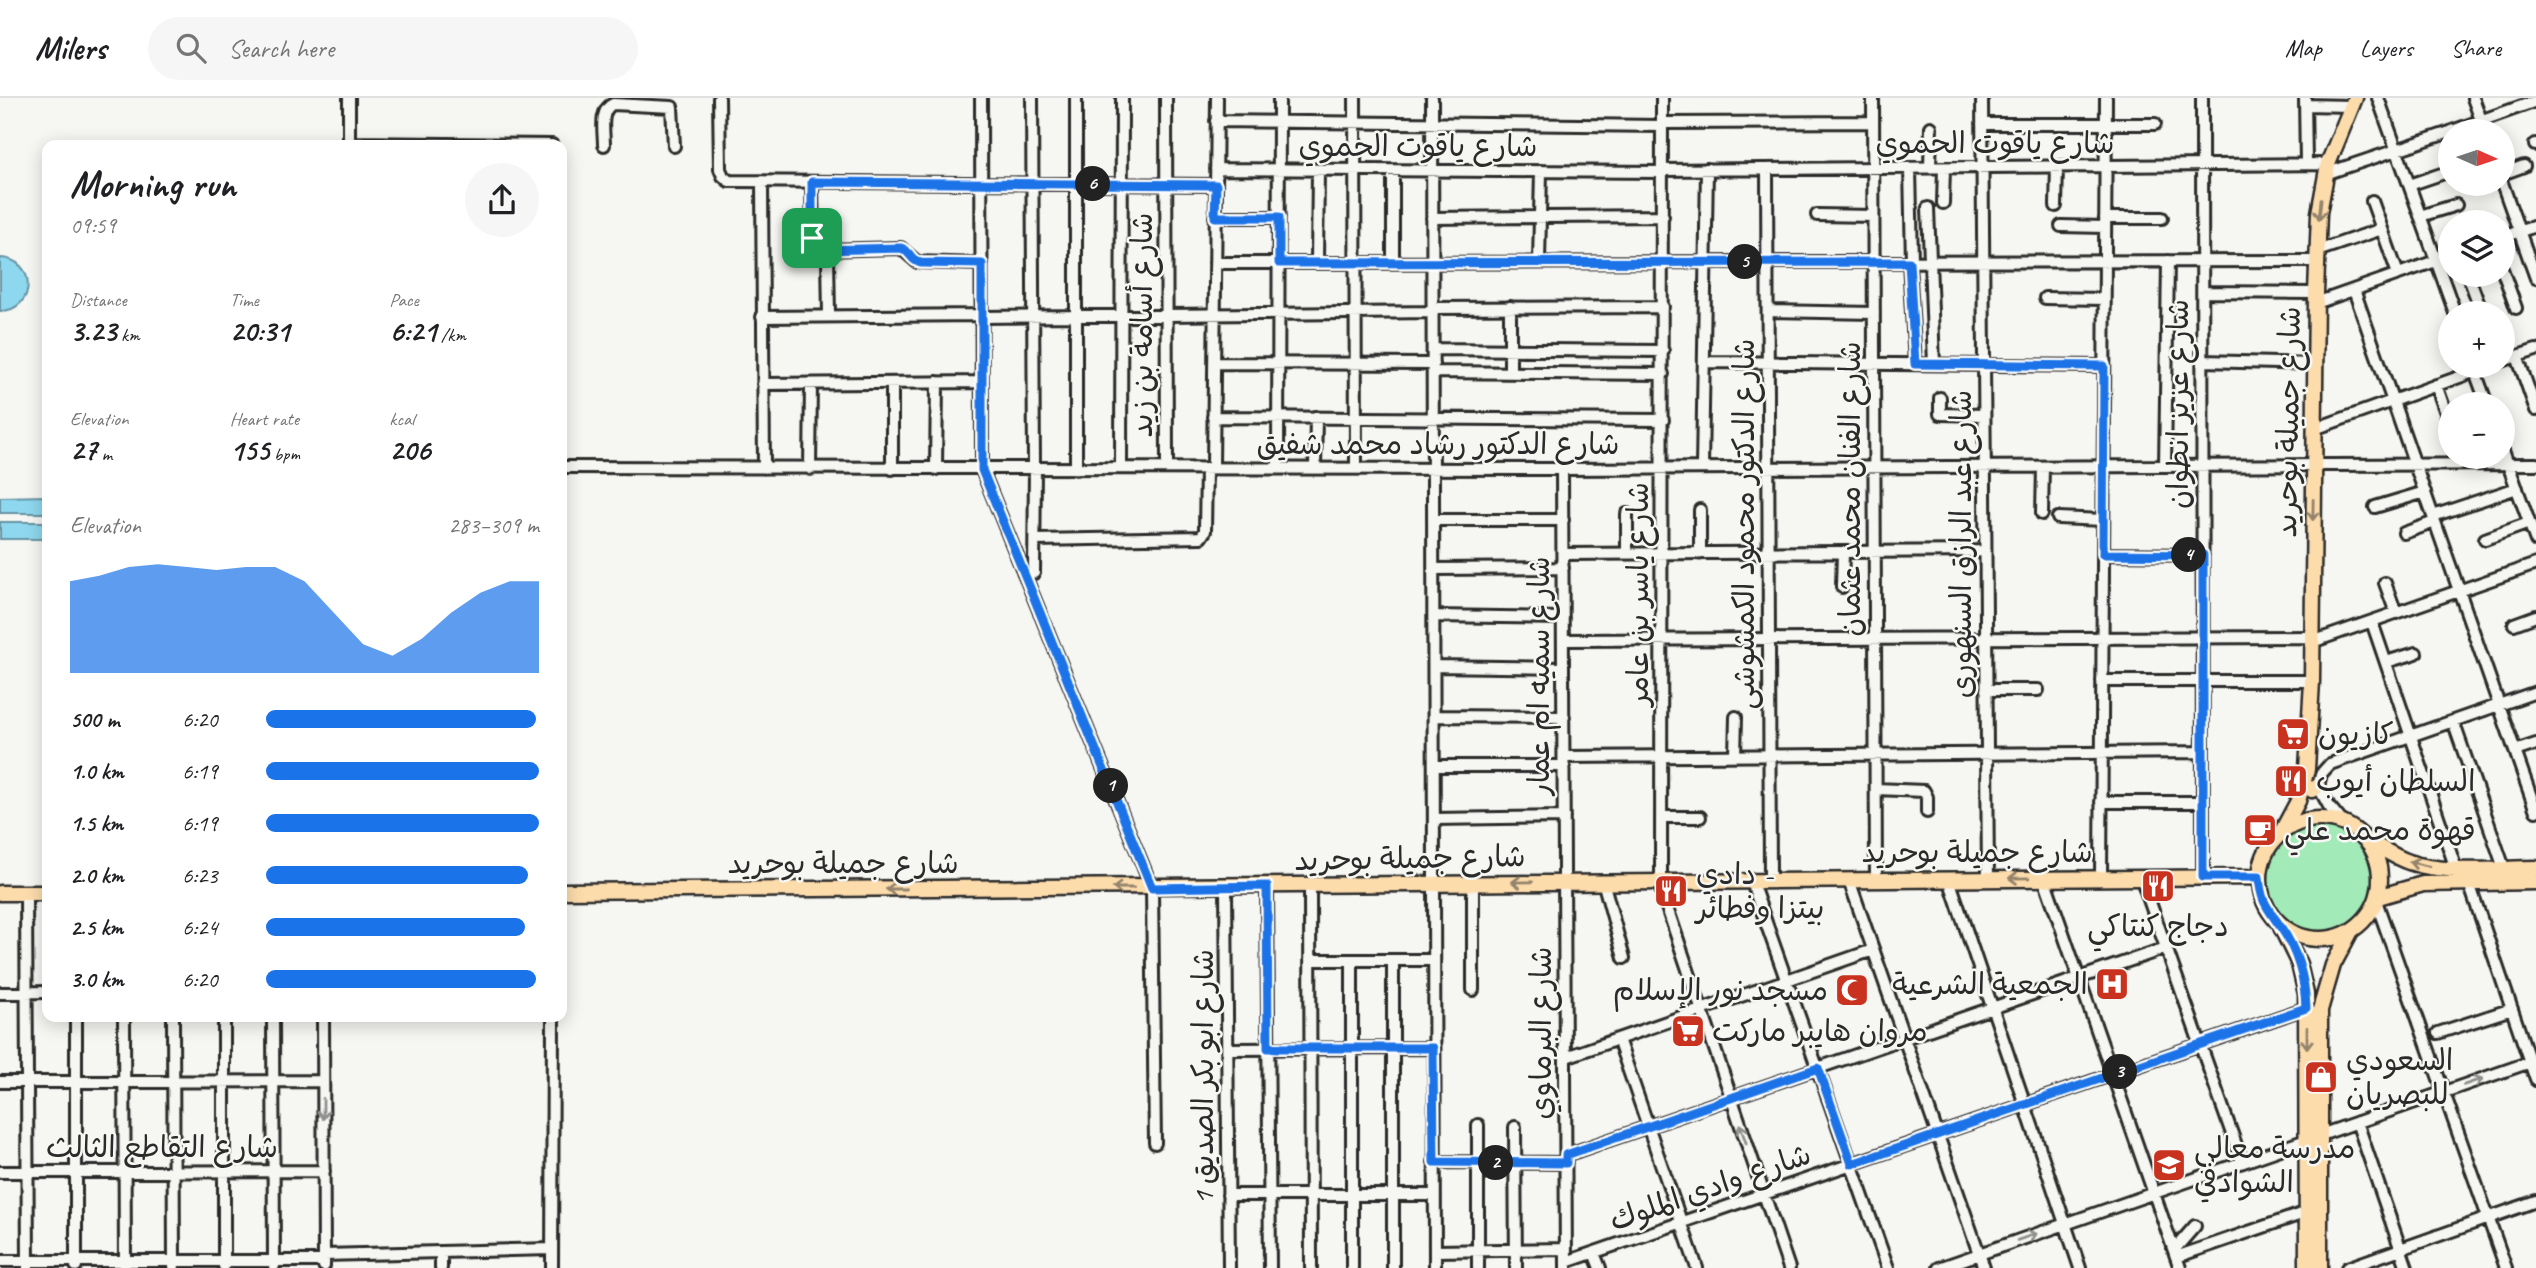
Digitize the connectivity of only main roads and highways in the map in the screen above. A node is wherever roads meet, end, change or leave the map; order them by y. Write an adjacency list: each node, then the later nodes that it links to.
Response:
1 (2353, 102): 2 (main road, شارع جميلة بوحريد, one-way to 2)
2 (2282, 831): 3 (main road); 5 (main road)
3 (2365, 839): 4 (main road, one-way to 3); 10 (main road)
4 (2536, 868)
5 (2259, 877): 7 (main road, شارع جميلة بوحريد, one-way to 7); 11 (main road)
6 (2536, 882): 10 (main road)
7 (567, 891)
8 (42, 893): 9 (main road)
9 (0, 894)
10 (2377, 899): 12 (main road)
11 (2280, 926): 12 (main road); 13 (main road, one-way to 13)
12 (2351, 931): 13 (main road)
13 (2313, 1138): 14 (main road); 15 (main road)
14 (2307, 1268)
15 (2319, 1268)

